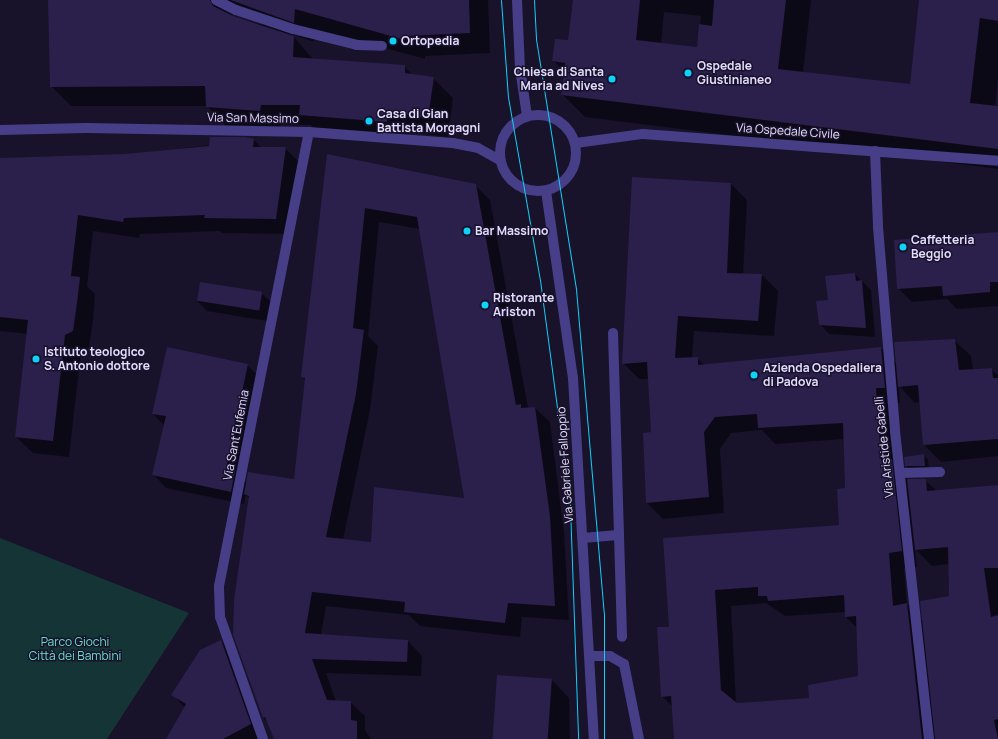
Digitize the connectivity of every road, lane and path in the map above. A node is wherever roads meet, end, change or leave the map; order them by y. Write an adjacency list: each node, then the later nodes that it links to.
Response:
1 (216, 0): 3 (street)
2 (517, 0): 4 (street)
3 (382, 46)
4 (527, 116): 7 (street); 9 (street)
5 (0, 130): 6 (street, Via San Massimo)
6 (309, 132): 9 (street, Via San Massimo); 19 (street, Via Sant'Eufemia)
7 (576, 143): 8 (street, Via Ospedale Civile); 11 (street)
8 (875, 151): 10 (street, Via Ospedale Civile); 13 (street, Via Aristide Gabelli)
9 (501, 161): 11 (street)
10 (998, 161)
11 (546, 191): 16 (street, Via Gabriele Falloppio)
12 (612, 333): 15 (street)
13 (900, 472): 14 (street); 22 (street, Via Aristide Gabelli)
14 (940, 472)
15 (618, 535): 16 (street); 17 (street)
16 (583, 538): 18 (street, Via Gabriele Falloppio)
17 (622, 637)
18 (590, 656): 20 (street, Via Gabriele Falloppio); 21 (street)
19 (263, 739)
20 (594, 739)
21 (639, 739)
22 (929, 739)

